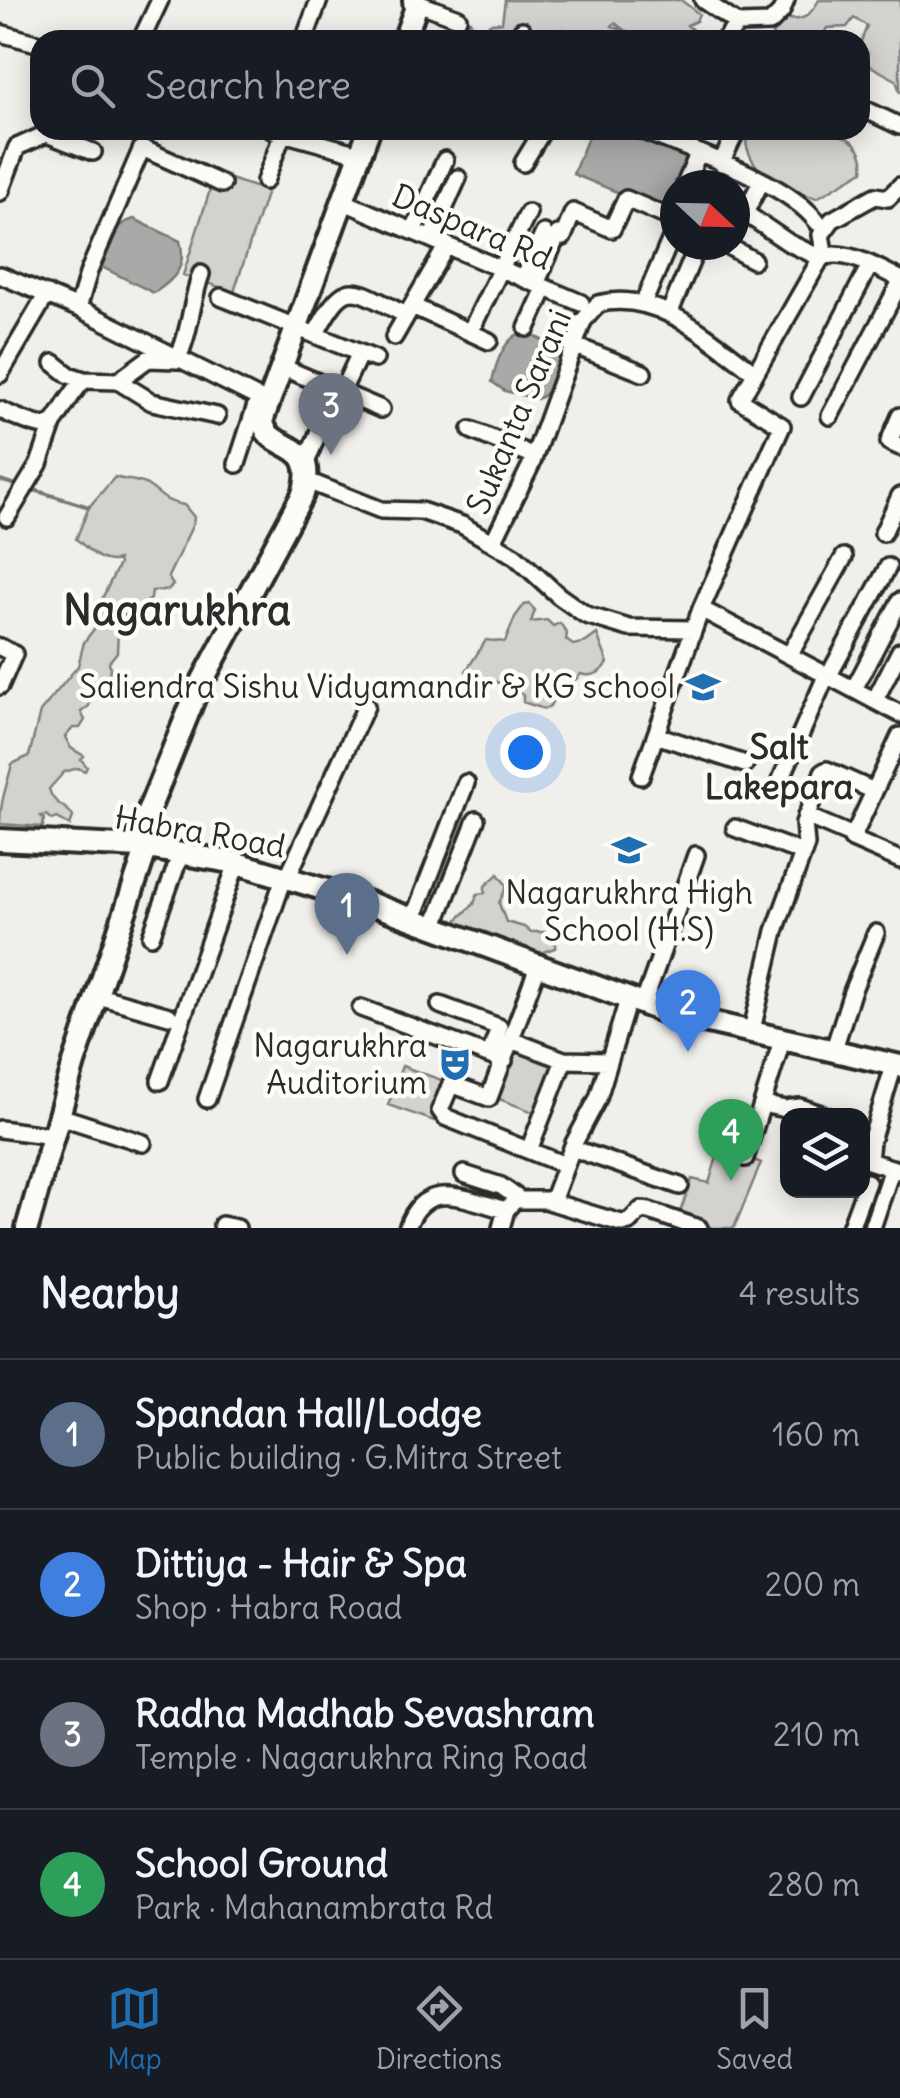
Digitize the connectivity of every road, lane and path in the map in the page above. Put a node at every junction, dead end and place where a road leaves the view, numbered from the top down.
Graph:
1 (160, 0) edge
2 (320, 0) edge
3 (704, 0) edge
4 (786, 0) edge
5 (415, 1) edge
6 (458, 18) dead end
7 (738, 24) junction
8 (145, 30) edge
9 (308, 30) edge
10 (407, 30) edge
11 (733, 30) edge
12 (0, 33) edge
13 (30, 41) edge
14 (870, 112) edge
15 (900, 126) edge
16 (33, 140) edge
17 (68, 140) edge
18 (146, 140) edge
19 (276, 140) edge
20 (307, 140) edge
21 (364, 140) edge
22 (537, 140) edge
23 (666, 140) edge
24 (693, 140) edge
25 (732, 140) edge
26 (0, 141) edge
27 (17, 147) junction
28 (142, 148) junction
29 (693, 151) junction
30 (93, 152) dead end
31 (359, 154) junction
32 (445, 160) dead end
33 (721, 162) junction
34 (523, 163) dead end
35 (689, 170) edge
36 (458, 178) dead end
37 (265, 180) dead end
38 (762, 182) junction
39 (222, 184) dead end
40 (900, 186) edge
41 (0, 192) edge
42 (750, 198) edge
43 (342, 201) junction
44 (528, 214) dead end
45 (660, 214) edge
46 (750, 218) edge
47 (413, 230) junction
48 (544, 233) dead end
49 (823, 240) junction
50 (439, 242) junction
51 (660, 258) edge
52 (750, 258) edge
53 (692, 260) edge
54 (754, 260) dead end
55 (870, 265) junction
56 (501, 268) junction
57 (202, 274) dead end
58 (0, 275) edge
59 (900, 281) edge
60 (535, 283) junction
61 (47, 294) junction
62 (221, 297) dead end
63 (589, 304) junction
64 (643, 304) junction
65 (78, 308) junction
66 (409, 310) junction
67 (669, 314) junction
68 (527, 328) dead end
69 (470, 330) junction
70 (306, 332) junction
71 (394, 337) dead end
72 (489, 341) dead end
73 (573, 346) junction
74 (177, 360) junction
75 (54, 363) dead end
76 (282, 367) junction
77 (643, 373) dead end
78 (0, 374) edge
79 (755, 374) junction
80 (84, 380) junction
81 (118, 381) junction
82 (338, 392) junction
83 (801, 397) dead end
84 (263, 401) junction
85 (382, 409) dead end
86 (0, 410) edge
87 (217, 416) dead end
88 (830, 416) dead end
89 (900, 416) edge
90 (53, 424) junction
91 (471, 430) dead end
92 (900, 447) edge
93 (534, 456) junction
94 (237, 464) dead end
95 (308, 478) junction
96 (899, 502) edge
97 (7, 516) dead end
98 (883, 533) dead end
99 (493, 542) junction
100 (844, 558) dead end
101 (888, 567) dead end
102 (900, 601) edge
103 (701, 609) junction
104 (694, 628) junction
105 (0, 647) edge
106 (900, 651) edge
107 (790, 654) junction
108 (828, 675) junction
109 (0, 686) edge
110 (854, 689) junction
111 (874, 700) junction
112 (366, 706) dead end
113 (900, 714) edge
114 (656, 735) junction
115 (900, 736) edge
116 (745, 764) dead end
117 (641, 776) dead end
118 (466, 783) dead end
119 (874, 791) junction
120 (775, 793) dead end
121 (806, 816) junction
122 (476, 820) dead end
123 (734, 828) dead end
124 (853, 836) junction
125 (0, 840) edge
126 (141, 847) junction
127 (181, 853) junction
128 (803, 853) junction
129 (696, 855) dead end
130 (900, 860) edge
131 (237, 862) junction
132 (287, 876) junction
133 (413, 919) junction
134 (434, 927) junction
135 (876, 933) dead end
136 (151, 936) dead end
137 (538, 966) junction
138 (95, 994) junction
139 (636, 1003) junction
140 (440, 1005) dead end
141 (361, 1008) dead end
142 (168, 1016) dead end
143 (751, 1034) junction
144 (511, 1040) junction
145 (782, 1041) junction
146 (833, 1052) junction
147 (497, 1058) junction
148 (564, 1060) junction
149 (608, 1061) junction
150 (897, 1065) edge
151 (160, 1081) dead end
152 (207, 1099) dead end
153 (762, 1104) junction
154 (780, 1108) edge
155 (870, 1124) edge
156 (56, 1126) junction
157 (0, 1129) edge
158 (143, 1143) dead end
159 (572, 1148) junction
160 (530, 1150) junction
161 (744, 1158) dead end
162 (870, 1161) edge
163 (565, 1165) junction
164 (896, 1170) edge
165 (464, 1174) dead end
166 (680, 1186) dead end
167 (861, 1198) edge
168 (545, 1200) junction
169 (513, 1205) junction
170 (624, 1226) edge
171 (27, 1228) edge
172 (408, 1228) edge
173 (501, 1228) edge
174 (699, 1228) edge
175 (850, 1228) edge
176 (872, 1228) edge

1 - 8 street
2 - 9 street
3 - 7 street
4 - 7 street
5 - 6 street
5 - 10 main road
7 - 11 street
12 - 13 street
14 - 15 street
16 - 27 street
17 - 30 street
18 - 28 street
19 - 37 street
20 - 31 street
21 - 31 main road
22 - 34 street
23 - 29 street
24 - 29 street
25 - 33 street
26 - 27 street
27 - 41 street
28 - 39 street
28 - 65 street
29 - 33 street
29 - 35 street
31 - 43 main road
32 - 47 street
33 - 38 street
36 - 50 street
38 - 42 street
38 - 49 street
40 - 49 street
43 - 47 street, Daspara Rd
43 - 70 main road
44 - 56 street
45 - 60 street
46 - 49 street
47 - 50 street, Daspara Rd
48 - 60 street
49 - 55 street
49 - 79 street
50 - 56 street, Daspara Rd
50 - 66 street
51 - 64 street
52 - 54 street
53 - 67 street
55 - 59 street
55 - 83 street
56 - 60 street, Daspara Rd
56 - 69 street
57 - 74 street
58 - 61 street
59 - 88 street
60 - 63 street, Daspara Rd
60 - 68 street
61 - 65 street
61 - 78 street
62 - 70 street
63 - 64 street, Sukanta Sarani
63 - 73 street, Sukanta Sarani
64 - 67 street, Sukanta Sarani
65 - 74 street
66 - 69 street
66 - 70 street
66 - 71 street
67 - 79 street, Sukanta Sarani
69 - 72 street
70 - 76 main road
70 - 82 street
73 - 77 street
73 - 93 street, Sukanta Sarani
74 - 81 street
74 - 84 street
75 - 80 street
76 - 82 street
76 - 84 main road
79 - 103 street
80 - 81 street
80 - 90 street
81 - 87 street
82 - 85 street
82 - 95 street
84 - 94 street
84 - 95 main road
86 - 90 street
89 - 92 street
90 - 97 street
91 - 93 street
93 - 99 street, Sukanta Sarani
95 - 99 street
95 - 126 main road
96 - 98 street
99 - 104 street
100 - 107 street
101 - 108 street
102 - 110 street
103 - 104 street
103 - 107 street
104 - 114 street
105 - 109 street
106 - 111 street
107 - 108 street
108 - 110 street
108 - 120 street
110 - 111 street
111 - 113 street
112 - 132 street
114 - 116 street
114 - 117 street
115 - 119 street
118 - 133 street
119 - 121 street
119 - 124 street
121 - 124 street
121 - 128 street
122 - 134 street
123 - 128 street
124 - 130 street
125 - 126 main road, Habra Road
126 - 127 main road, Habra Road
126 - 138 main road
127 - 131 main road, Habra Road
127 - 136 street
128 - 143 street
129 - 139 street
131 - 132 main road, Habra Road
131 - 151 street
132 - 133 main road, Habra Road
132 - 152 street
133 - 134 main road, Habra Road
134 - 137 main road, Habra Road
135 - 146 street
137 - 139 main road, Habra Road
137 - 144 street
138 - 142 street
138 - 156 main road
139 - 143 main road, Habra Road
139 - 149 street
140 - 147 street
141 - 147 street
143 - 145 main road, Habra Road
144 - 147 street
144 - 148 street
145 - 146 main road, Habra Road
145 - 153 street
146 - 150 main road, Habra Road
147 - 160 street
148 - 149 street
148 - 160 street
149 - 159 street
150 - 155 street
153 - 154 street
153 - 161 street
156 - 157 street
156 - 158 street
156 - 171 main road
159 - 163 street
159 - 166 street
160 - 163 street
162 - 164 street
163 - 168 street
164 - 176 street
165 - 169 street
167 - 175 street
168 - 169 street
168 - 170 street
169 - 172 street
169 - 173 street
170 - 174 street

